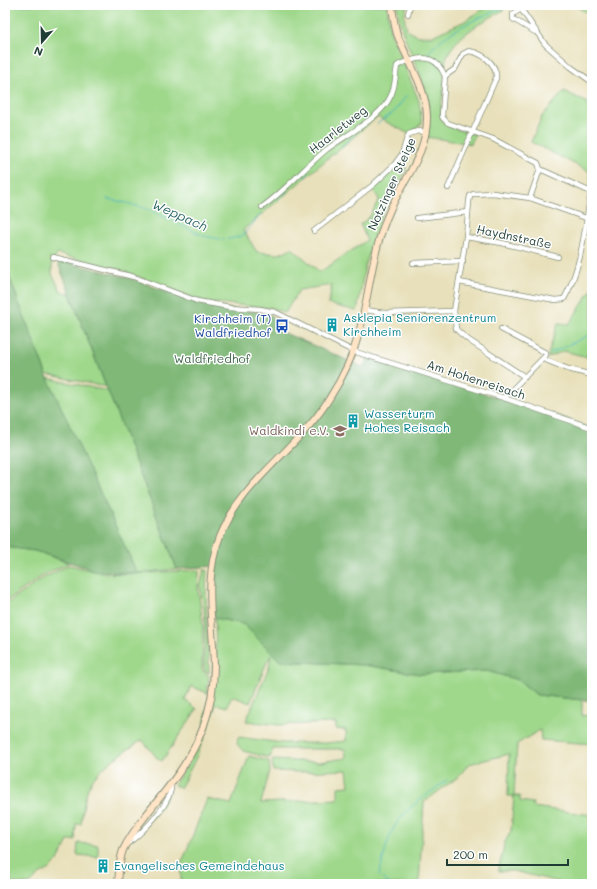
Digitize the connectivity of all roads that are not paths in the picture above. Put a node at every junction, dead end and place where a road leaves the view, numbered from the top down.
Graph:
1 (392, 5) edge
2 (410, 5) edge
3 (408, 14) dead end
4 (535, 32) junction
5 (409, 61) junction
6 (445, 76) junction
7 (592, 82) edge
8 (426, 132) junction
9 (474, 132) junction
10 (540, 169) junction
11 (448, 188) dead end
12 (591, 192) edge
13 (530, 198) junction
14 (262, 207) dead end
15 (468, 212) junction
16 (417, 218) dead end
17 (586, 218) junction
18 (314, 231) dead end
19 (466, 237) junction
20 (53, 257) dead end
21 (558, 257) dead end
22 (463, 260) junction
23 (413, 262) dead end
24 (459, 282) junction
25 (365, 310) junction
26 (454, 311) junction
27 (502, 329) dead end
28 (353, 351) junction
29 (543, 359) junction
30 (592, 375) edge
31 (526, 377) junction
32 (504, 398) junction
33 (592, 428) edge
34 (118, 884) edge

1 - 5 main road, Notzinger Steige
2 - 3 street
4 - 4 street
4 - 7 street
5 - 6 street
5 - 8 main road, Notzinger Steige
5 - 14 street, Haarletweg
6 - 9 street
6 - 9 street
8 - 18 street
8 - 25 main road, Notzinger Steige
9 - 10 street
9 - 11 street
10 - 12 street
10 - 13 street
12 - 17 street
13 - 15 street
13 - 17 street
15 - 16 street
15 - 19 street
17 - 24 street
19 - 21 street, Haydnstraße
19 - 22 street
20 - 28 street
22 - 23 street
22 - 24 street
24 - 26 street
25 - 26 street
25 - 28 main road, Notzinger Steige
26 - 31 street
27 - 29 street
28 - 32 street, Am Hohenreisach
28 - 34 main road, Notzinger Steige
29 - 30 street
29 - 31 street
31 - 32 street
32 - 33 street, Am Hohenreisach

